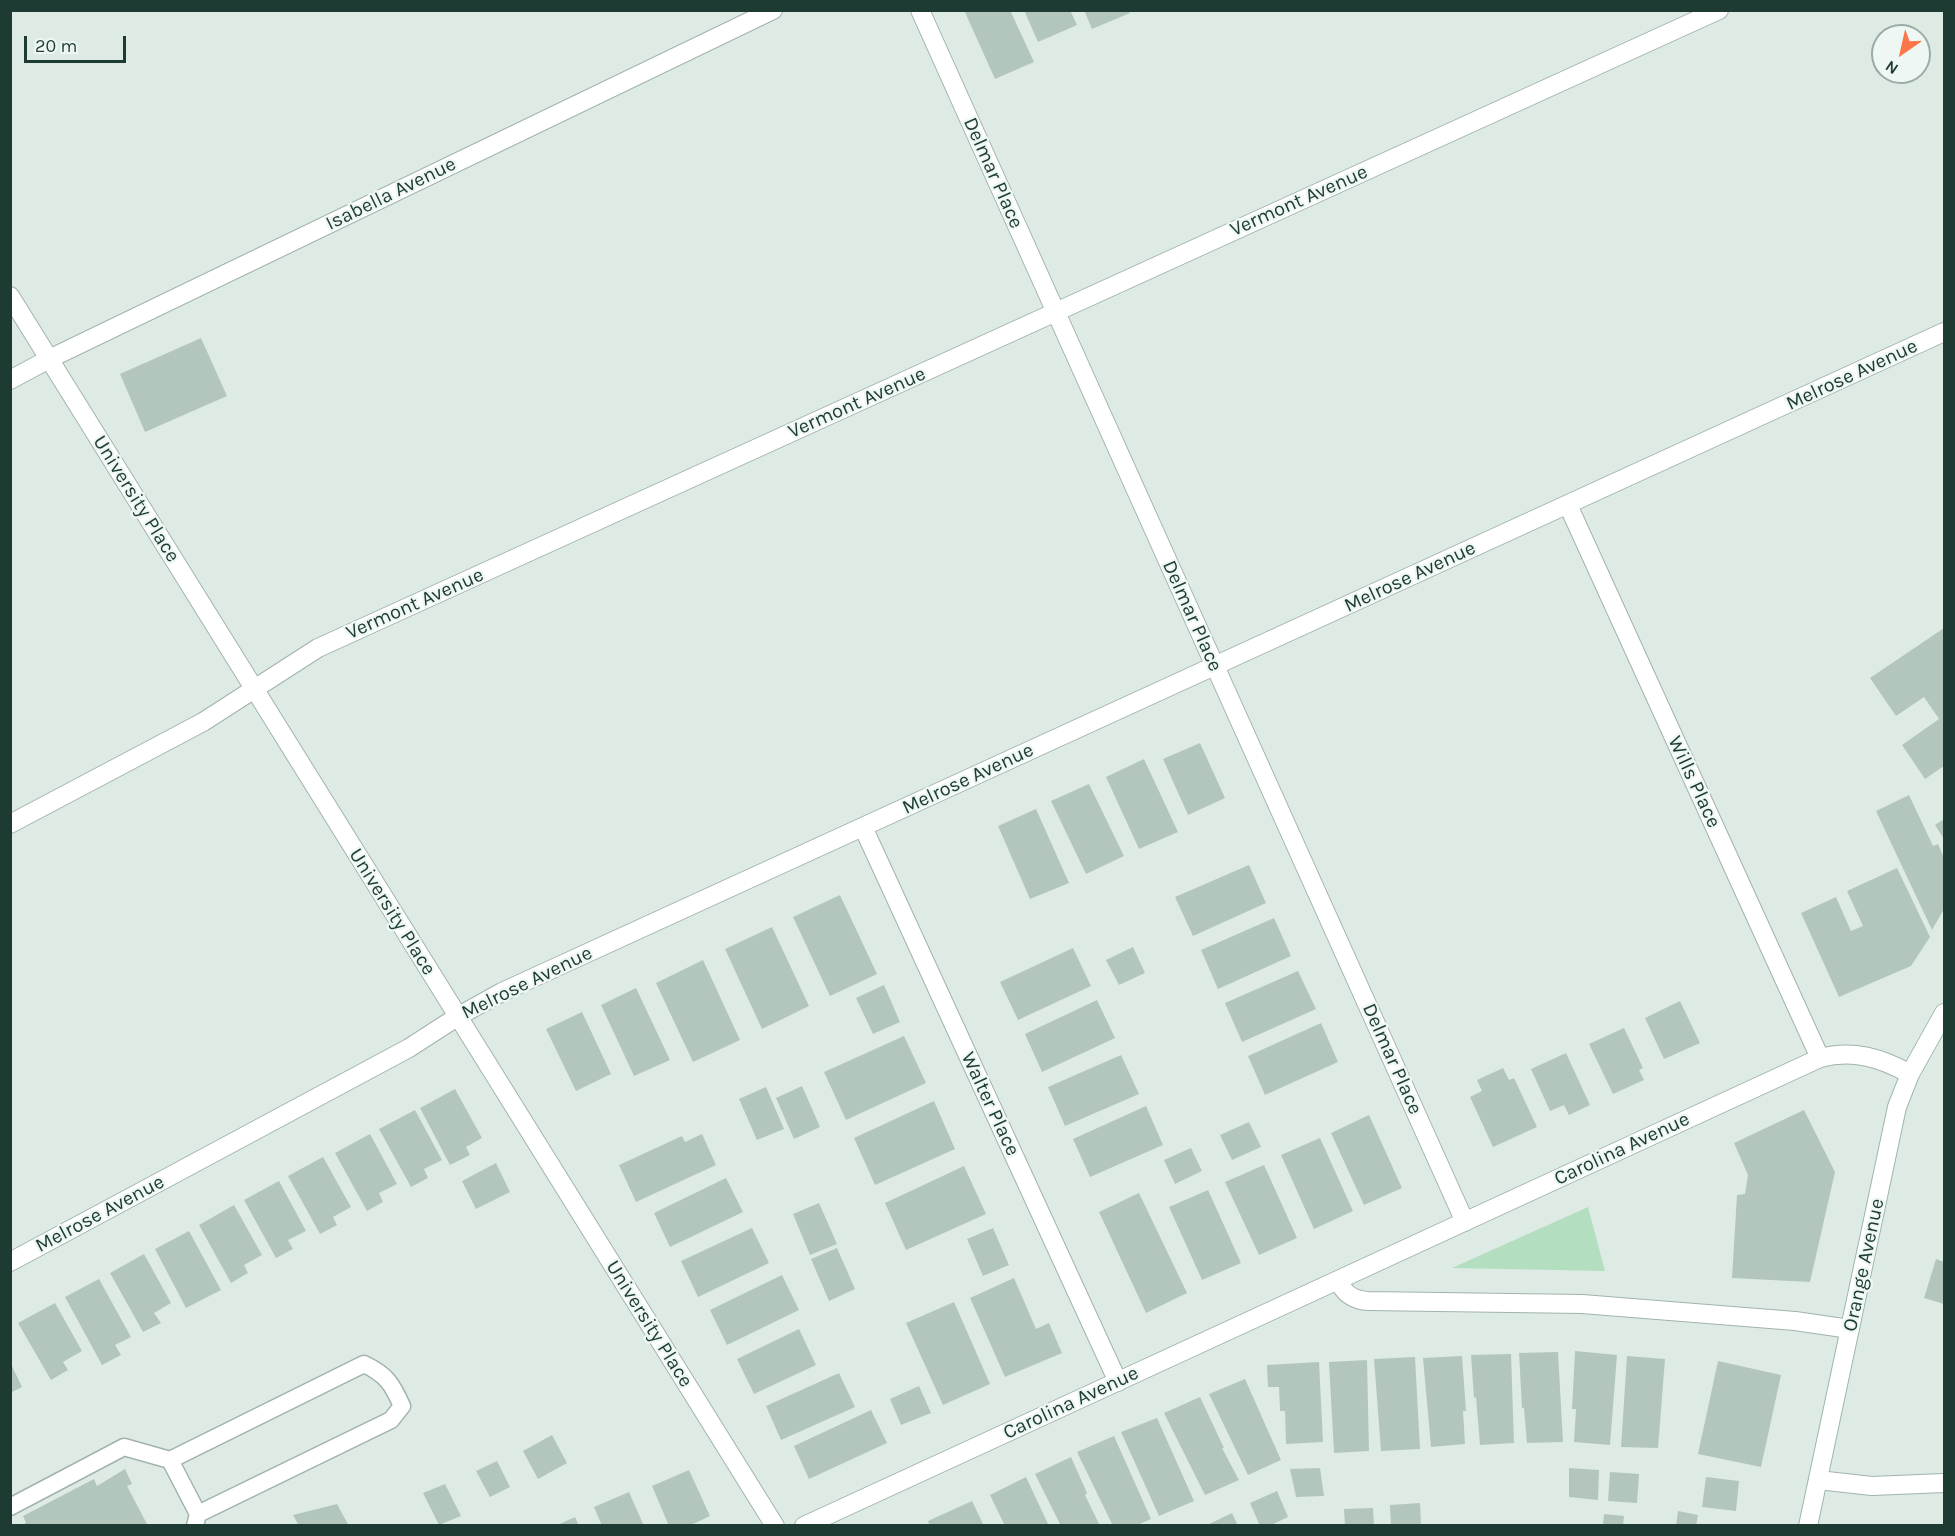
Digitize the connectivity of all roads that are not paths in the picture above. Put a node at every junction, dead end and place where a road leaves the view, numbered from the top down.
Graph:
1 (773, 10) edge
2 (920, 10) edge
3 (1719, 10) edge
4 (10, 296) edge
5 (1056, 312) junction
6 (1944, 332) edge
7 (49, 359) junction
8 (10, 380) edge
9 (1568, 505) junction
10 (1214, 666) junction
11 (253, 688) junction
12 (10, 824) edge
13 (863, 827) junction
14 (1944, 1013) edge
15 (458, 1017) junction
16 (1820, 1058) junction
17 (1910, 1074) junction
18 (1465, 1222) junction
19 (10, 1262) edge
20 (1338, 1280) junction
21 (1850, 1329) junction
22 (1118, 1382) junction
23 (170, 1460) junction
24 (1818, 1480) junction
25 (1944, 1483) edge
26 (10, 1507) edge
27 (196, 1520) edge
28 (775, 1526) edge
29 (804, 1526) edge
30 (1808, 1526) edge

1 - 7 street, Isabella Avenue
2 - 5 street, Delmar Place
3 - 5 street, Vermont Avenue
4 - 7 street, University Place
5 - 10 street, Delmar Place
5 - 11 street, Vermont Avenue
6 - 9 street, Melrose Avenue
7 - 8 street, Isabella Avenue
7 - 11 street, University Place
9 - 10 street, Melrose Avenue
9 - 16 street, Wills Place
10 - 13 street, Melrose Avenue
10 - 18 street, Delmar Place
11 - 12 street, Vermont Avenue
11 - 15 street, University Place
13 - 15 street, Melrose Avenue
13 - 22 street, Walter Place
14 - 17 street, Orange Avenue
15 - 19 street, Melrose Avenue
15 - 28 street, University Place
16 - 17 street, Carolina Avenue
16 - 18 street, Carolina Avenue
17 - 21 street, Orange Avenue
18 - 20 street, Carolina Avenue
20 - 21 street
20 - 22 street, Carolina Avenue
21 - 24 street, Orange Avenue
22 - 29 street, Carolina Avenue
23 - 26 lane
23 - 27 lane
23 - 27 lane
24 - 25 street
24 - 30 street, Orange Avenue

